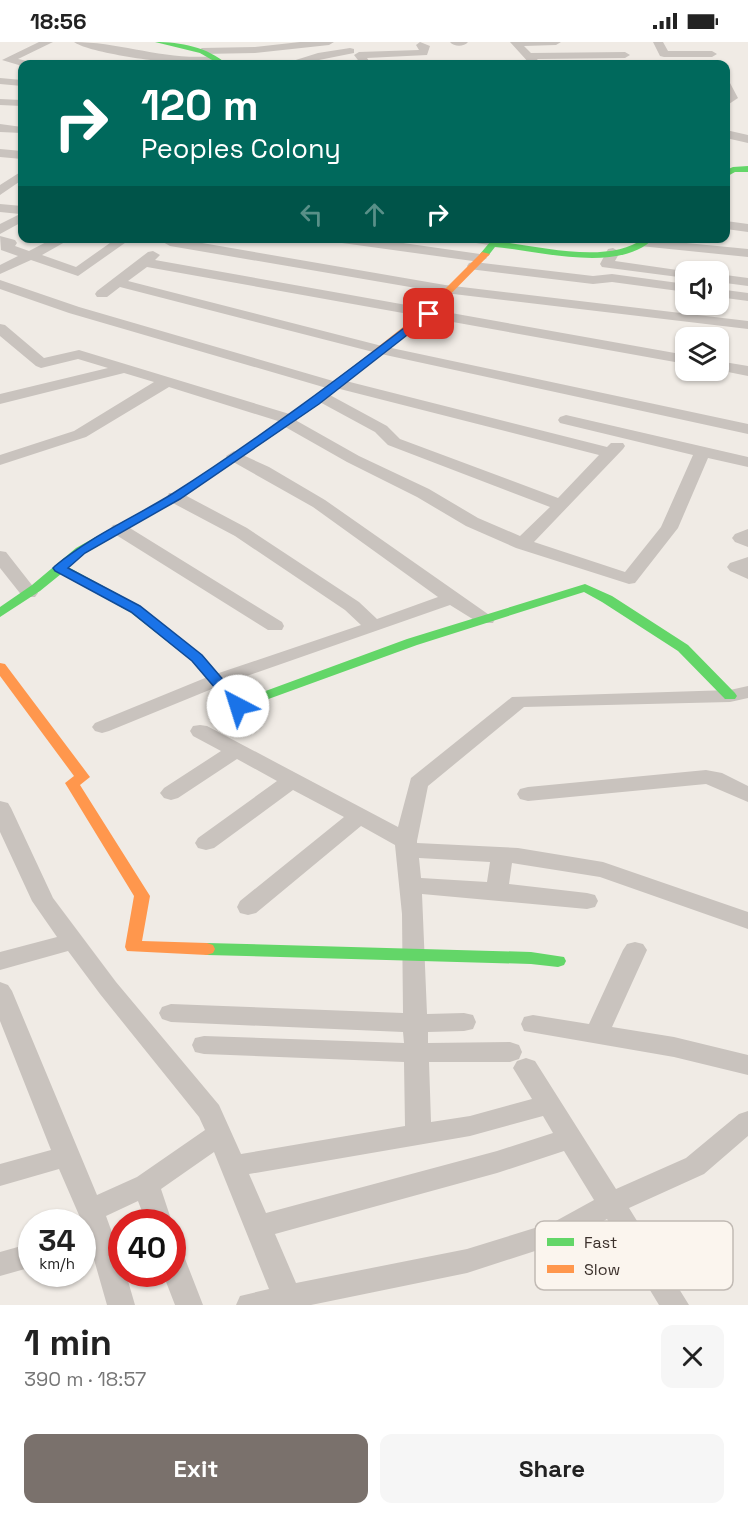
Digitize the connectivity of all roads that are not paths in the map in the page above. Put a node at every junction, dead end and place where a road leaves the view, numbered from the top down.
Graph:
1 (48, 42) edge
2 (79, 42) edge
3 (159, 42) edge
4 (242, 42) edge
5 (329, 42) edge
6 (455, 42) edge
7 (463, 42) edge
8 (556, 42) edge
9 (618, 42) edge
10 (658, 42) edge
11 (703, 42) edge
12 (518, 43) edge
13 (183, 44) edge
14 (421, 45) dead end
15 (230, 51) junction
16 (213, 58) edge
17 (358, 58) edge
18 (714, 59) edge
19 (193, 60) edge
20 (303, 60) edge
21 (530, 60) edge
22 (626, 60) edge
23 (5, 62) edge
24 (0, 81) edge
25 (18, 83) edge
26 (730, 94) edge
27 (748, 98) edge
28 (0, 102) edge
29 (18, 103) edge
30 (0, 128) edge
31 (18, 130) edge
32 (730, 135) edge
33 (748, 140) edge
34 (0, 153) edge
35 (18, 155) edge
36 (748, 168) edge
37 (730, 172) edge
38 (0, 178) edge
39 (18, 178) edge
40 (18, 179) edge
41 (0, 191) edge
42 (0, 208) edge
43 (18, 210) edge
44 (18, 219) edge
45 (730, 226) edge
46 (748, 228) edge
47 (0, 230) edge
48 (0, 240) edge
49 (56, 243) edge
50 (119, 243) edge
51 (168, 243) edge
52 (189, 243) edge
53 (365, 243) edge
54 (495, 243) edge
55 (508, 243) edge
56 (643, 243) edge
57 (664, 243) edge
58 (612, 252) junction
59 (748, 253) edge
60 (31, 256) junction
61 (144, 262) junction
62 (477, 262) junction
63 (0, 270) edge
64 (675, 273) edge
65 (729, 279) edge
66 (117, 282) junction
67 (748, 282) edge
68 (0, 284) edge
69 (675, 287) edge
70 (454, 289) junction
71 (102, 294) dead end
72 (729, 294) edge
73 (748, 297) edge
74 (429, 314) junction
75 (748, 325) edge
76 (0, 328) edge
77 (381, 350) junction
78 (675, 358) edge
79 (125, 368) junction
80 (729, 368) edge
81 (748, 371) edge
82 (167, 381) junction
83 (332, 389) junction
84 (0, 399) edge
85 (288, 420) junction
86 (566, 420) dead end
87 (748, 429) edge
88 (628, 435) junction
89 (610, 453) junction
90 (702, 453) junction
91 (234, 456) junction
92 (0, 460) edge
93 (748, 462) edge
94 (175, 497) junction
95 (561, 505) junction
96 (120, 528) junction
97 (748, 534) edge
98 (748, 542) edge
99 (522, 544) junction
100 (0, 556) edge
101 (748, 562) edge
102 (60, 568) junction
103 (748, 574) edge
104 (29, 593) junction
105 (452, 598) junction
106 (0, 613) edge
107 (486, 619) junction
108 (274, 626) dead end
109 (374, 627) junction
110 (0, 667) edge
111 (216, 680) junction
112 (739, 694) edge
113 (102, 727) dead end
114 (200, 731) dead end
115 (237, 750) junction
116 (292, 780) junction
117 (171, 793) dead end
118 (528, 794) dead end
119 (748, 795) edge
120 (0, 808) edge
121 (359, 816) junction
122 (206, 843) dead end
123 (406, 845) junction
124 (502, 855) junction
125 (410, 885) junction
126 (496, 891) junction
127 (587, 901) dead end
128 (248, 907) dead end
129 (748, 921) edge
130 (73, 940) junction
131 (635, 950) dead end
132 (414, 955) junction
133 (0, 961) edge
134 (558, 961) dead end
135 (0, 991) edge
136 (171, 1012) dead end
137 (464, 1022) dead end
138 (416, 1023) junction
139 (533, 1024) dead end
140 (596, 1035) junction
141 (204, 1045) dead end
142 (416, 1053) junction
143 (748, 1065) edge
144 (549, 1104) junction
145 (748, 1121) edge
146 (219, 1134) junction
147 (418, 1135) junction
148 (570, 1138) junction
149 (67, 1156) junction
150 (233, 1166) junction
151 (0, 1175) edge
152 (146, 1185) junction
153 (612, 1203) junction
154 (85, 1209) edge
155 (154, 1209) edge
156 (580, 1221) edge
157 (623, 1221) edge
158 (96, 1224) edge
159 (258, 1227) junction
160 (535, 1240) edge
161 (96, 1241) edge
162 (18, 1259) edge
163 (0, 1264) edge
164 (182, 1287) edge
165 (666, 1290) edge
166 (285, 1301) edge
167 (121, 1305) edge
168 (189, 1305) edge
169 (250, 1305) edge
170 (675, 1305) edge

1 - 23 street
2 - 19 street
3 - 13 street
4 - 15 street
5 - 15 street
5 - 17 street
6 - 7 street
8 - 12 street
9 - 22 street
10 - 18 street
11 - 18 street
12 - 21 street
13 - 16 street
14 - 17 street
15 - 16 street
17 - 20 street
24 - 25 street
26 - 27 street
28 - 29 street
30 - 31 street
32 - 33 street
34 - 35 street
36 - 37 street
38 - 39 street
40 - 41 street
42 - 43 street
44 - 47 street
45 - 46 street
48 - 60 street
49 - 60 street
50 - 60 street
51 - 61 street
52 - 70 street
53 - 62 street
54 - 62 street
55 - 58 street
56 - 58 street
57 - 59 street
58 - 64 street
60 - 63 street
61 - 66 street
61 - 74 street
62 - 69 street
62 - 70 street
65 - 67 street
66 - 71 street
66 - 77 street
68 - 83 street
70 - 74 street
70 - 75 street
72 - 73 street
74 - 77 street
74 - 78 street
76 - 79 street
77 - 83 street
77 - 87 street
79 - 82 street
79 - 84 street
80 - 81 street
82 - 85 street
82 - 92 street
83 - 85 street
83 - 89 street
83 - 95 street
85 - 91 street
85 - 99 street
86 - 88 street
88 - 89 street
88 - 90 street
89 - 95 street
90 - 93 street
90 - 99 street
91 - 94 street
91 - 105 street
94 - 96 street
94 - 109 street
95 - 99 street
96 - 102 street
96 - 108 street
97 - 98 street
100 - 104 street
101 - 103 street
102 - 104 street
102 - 111 street
104 - 106 street
105 - 107 street
105 - 109 street
107 - 111 street
107 - 112 street
109 - 111 street
110 - 132 street
111 - 113 street
112 - 123 street
114 - 115 street
115 - 116 street
115 - 117 street
116 - 121 street
116 - 122 street
118 - 119 street
120 - 130 street
121 - 123 street
121 - 128 street
123 - 124 street
123 - 125 street
124 - 126 street
124 - 129 street
125 - 126 street
125 - 132 street
126 - 127 street
130 - 133 street
130 - 146 street
131 - 140 street
132 - 134 street
132 - 138 street
135 - 149 street
136 - 138 street
137 - 138 street
138 - 142 street
139 - 140 street
140 - 143 street
141 - 142 street
142 - 144 street
142 - 147 street
144 - 147 street
144 - 148 street
145 - 153 street
146 - 150 street
146 - 152 street
147 - 150 street
148 - 153 street
148 - 159 street
149 - 151 street
149 - 154 street
150 - 159 street
152 - 155 street
152 - 158 street
153 - 156 street
153 - 157 street
159 - 166 street
160 - 166 street
161 - 167 street
162 - 163 street
164 - 168 street
165 - 170 street
166 - 169 street

